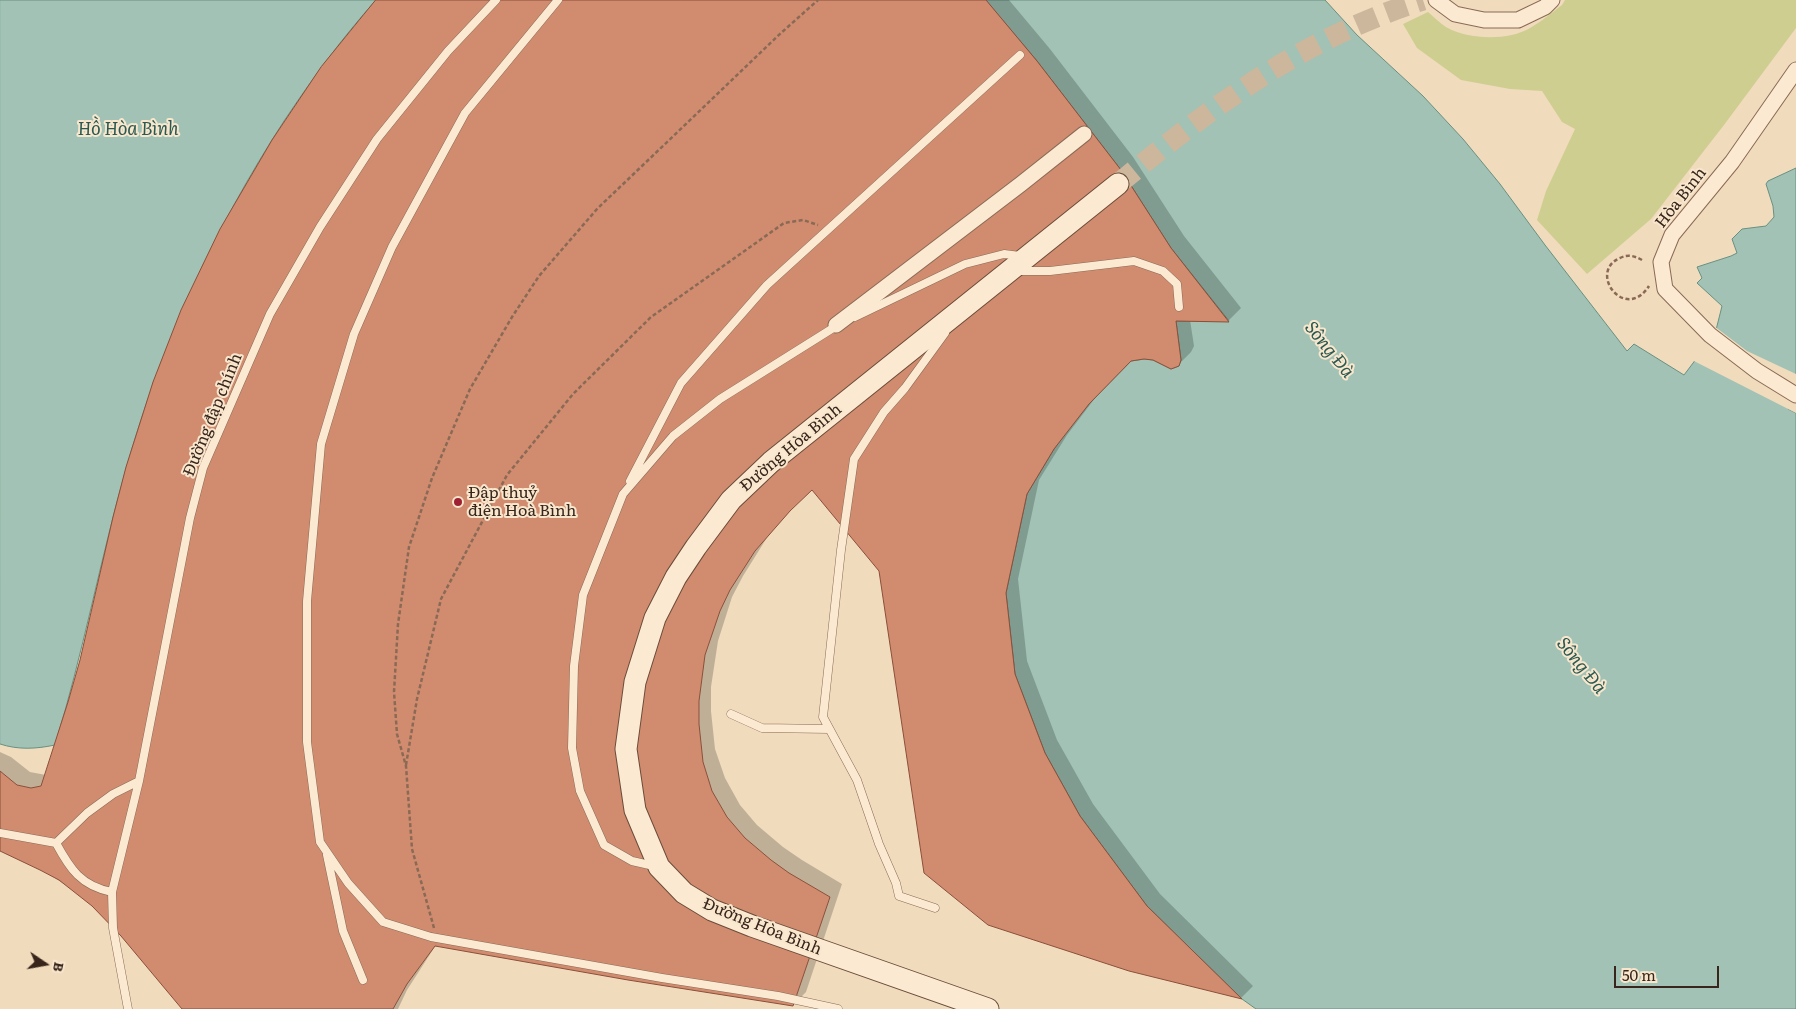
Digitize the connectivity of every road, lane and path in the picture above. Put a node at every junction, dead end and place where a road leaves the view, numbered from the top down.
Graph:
1 (496, 0) edge
2 (558, 0) edge
3 (818, 0) edge
4 (1436, 0) edge
5 (1552, 0) edge
6 (1020, 55) dead end
7 (1796, 70) edge
8 (1084, 134) dead end
9 (1118, 184) tunnel mouth
10 (829, 228) junction
11 (1027, 257) junction
12 (1642, 260) dead end
13 (1009, 271) junction
14 (1649, 286) dead end
15 (1179, 306) dead end
16 (962, 309) junction
17 (836, 325) junction
18 (1796, 395) edge
19 (624, 494) junction
20 (731, 714) dead end
21 (828, 729) junction
22 (406, 766) junction
23 (139, 781) junction
24 (1, 835) edge
25 (56, 843) junction
26 (326, 851) junction
27 (659, 867) junction
28 (112, 892) junction
29 (935, 908) dead end
30 (437, 938) junction
31 (363, 980) dead end
32 (128, 1009) edge
33 (838, 1009) edge
34 (988, 1009) edge

1 - 23 lane, Đường đập chính
2 - 26 lane
3 - 22 path
4 - 5 street
6 - 10 lane
7 - 18 street, Hòa Bình
8 - 17 street
9 - 11 main road, Đường Hòa Bình
10 - 19 lane
10 - 22 path
11 - 13 main road, Đường Hòa Bình
11 - 17 lane
12 - 14 path
13 - 15 lane
13 - 16 main road, Đường Hòa Bình
16 - 21 lane
16 - 27 main road, Đường Hòa Bình
17 - 19 lane
19 - 27 lane
20 - 21 lane
21 - 29 lane
22 - 30 path
23 - 25 lane
23 - 28 lane, Đường đập chính
24 - 25 lane
25 - 28 lane
26 - 30 lane
26 - 31 lane
27 - 34 main road, Đường Hòa Bình
28 - 32 lane, Đường đập chính
30 - 33 lane

